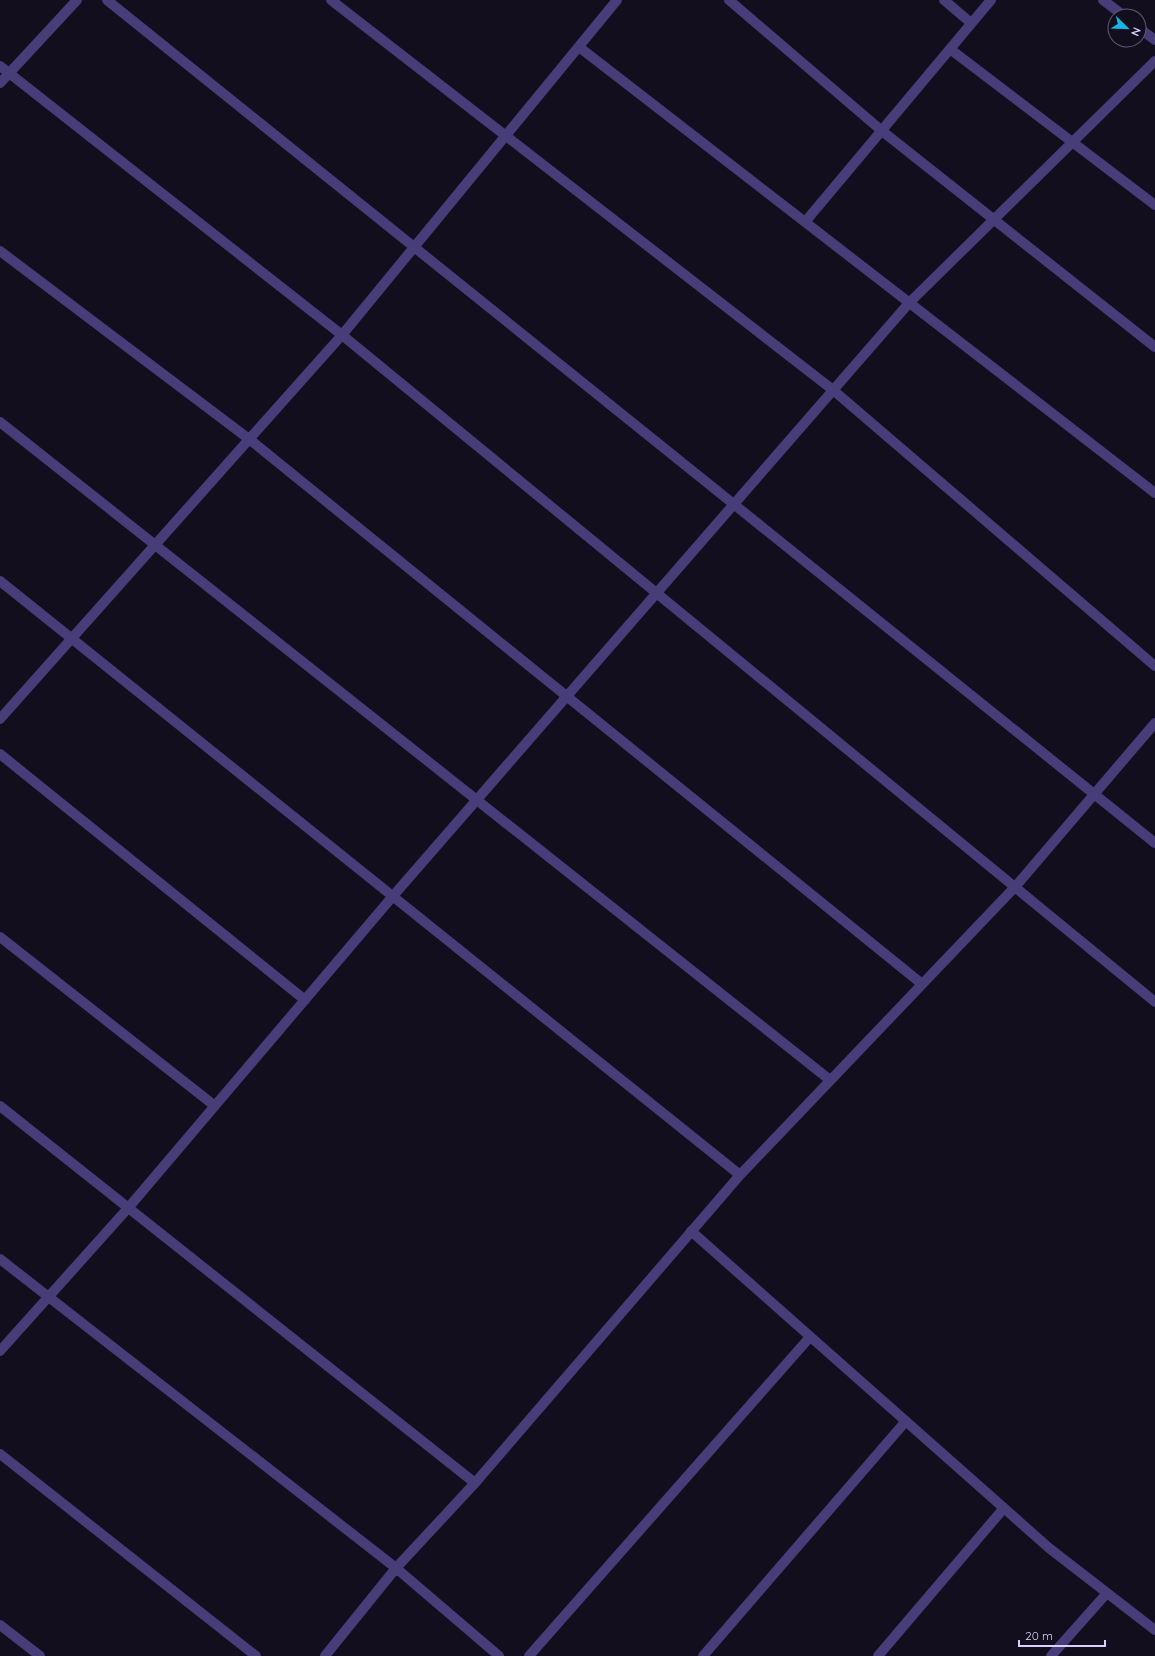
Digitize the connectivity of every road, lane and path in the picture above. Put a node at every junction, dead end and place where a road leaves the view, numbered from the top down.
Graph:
1 (77, 0) edge
2 (107, 0) edge
3 (331, 0) edge
4 (617, 0) edge
5 (729, 0) edge
6 (944, 0) edge
7 (991, 0) edge
8 (1103, 0) edge
9 (1114, 8) edge
10 (971, 24) junction
11 (579, 47) junction
12 (950, 49) junction
13 (1155, 61) edge
14 (0, 66) edge
15 (9, 73) junction
16 (0, 83) edge
17 (882, 131) junction
18 (506, 136) junction
19 (1072, 142) junction
20 (1155, 205) edge
21 (994, 220) junction
22 (805, 222) junction
23 (413, 248) junction
24 (0, 251) edge
25 (909, 303) junction
26 (342, 335) junction
27 (1155, 347) edge
28 (833, 390) junction
29 (0, 422) edge
30 (249, 439) junction
31 (1155, 493) edge
32 (733, 505) junction
33 (155, 545) junction
34 (0, 581) edge
35 (656, 593) junction
36 (72, 638) junction
37 (1155, 666) edge
38 (567, 696) junction
39 (0, 719) edge
40 (1155, 723) edge
41 (0, 754) edge
42 (1093, 795) junction
43 (476, 800) junction
44 (1155, 843) edge
45 (1015, 887) junction
46 (393, 896) junction
47 (0, 937) edge
48 (922, 984) junction
49 (305, 1000) junction
50 (1155, 1002) edge
51 (830, 1080) junction
52 (0, 1106) edge
53 (215, 1106) junction
54 (740, 1175) junction
55 (129, 1207) junction
56 (691, 1231) junction
57 (0, 1259) edge
58 (48, 1296) junction
59 (810, 1337) junction
60 (0, 1351) edge
61 (906, 1421) junction
62 (0, 1454) edge
63 (475, 1483) junction
64 (1004, 1508) junction
65 (396, 1568) junction
66 (1107, 1593) junction
67 (0, 1625) edge
68 (1155, 1630) edge
69 (40, 1656) edge
70 (256, 1656) edge
71 (325, 1656) edge
72 (499, 1656) edge
73 (528, 1656) edge
74 (703, 1656) edge
75 (878, 1656) edge
76 (1051, 1656) edge

1 - 15 street
2 - 23 street
3 - 18 street
4 - 11 street
5 - 17 street
6 - 10 street
7 - 10 street
8 - 9 street
10 - 12 street
11 - 18 street
11 - 22 street
12 - 17 street
12 - 19 street
13 - 19 street
14 - 15 street
15 - 16 street
15 - 26 street
17 - 21 street
17 - 22 street
18 - 23 street
18 - 28 street
19 - 20 street
19 - 21 street
21 - 25 street
21 - 27 street
22 - 25 street
23 - 26 street
23 - 32 street
24 - 30 street
25 - 28 street
25 - 31 street
26 - 30 street
26 - 35 street
28 - 32 street
28 - 37 street
29 - 33 street
30 - 33 street
30 - 38 street
32 - 35 street
32 - 42 street
33 - 36 street
33 - 43 street
34 - 36 street
35 - 38 street
35 - 45 street
36 - 39 street
36 - 46 street
38 - 43 street
38 - 48 street
40 - 42 street
41 - 49 street
42 - 44 street
42 - 45 street
43 - 46 street
43 - 51 street
45 - 48 street
45 - 50 street
46 - 49 street
46 - 54 street
47 - 53 street
48 - 51 street
49 - 53 street
51 - 54 street
52 - 55 street
53 - 55 street
54 - 56 street
55 - 58 street
55 - 63 street
56 - 59 street
56 - 63 street
57 - 58 street
58 - 60 street
58 - 65 street
59 - 61 street
59 - 73 street
61 - 64 street
61 - 74 street
62 - 70 street
63 - 65 street
64 - 66 street
64 - 75 street
65 - 71 street
65 - 72 street
66 - 68 street
66 - 76 street
67 - 69 street

